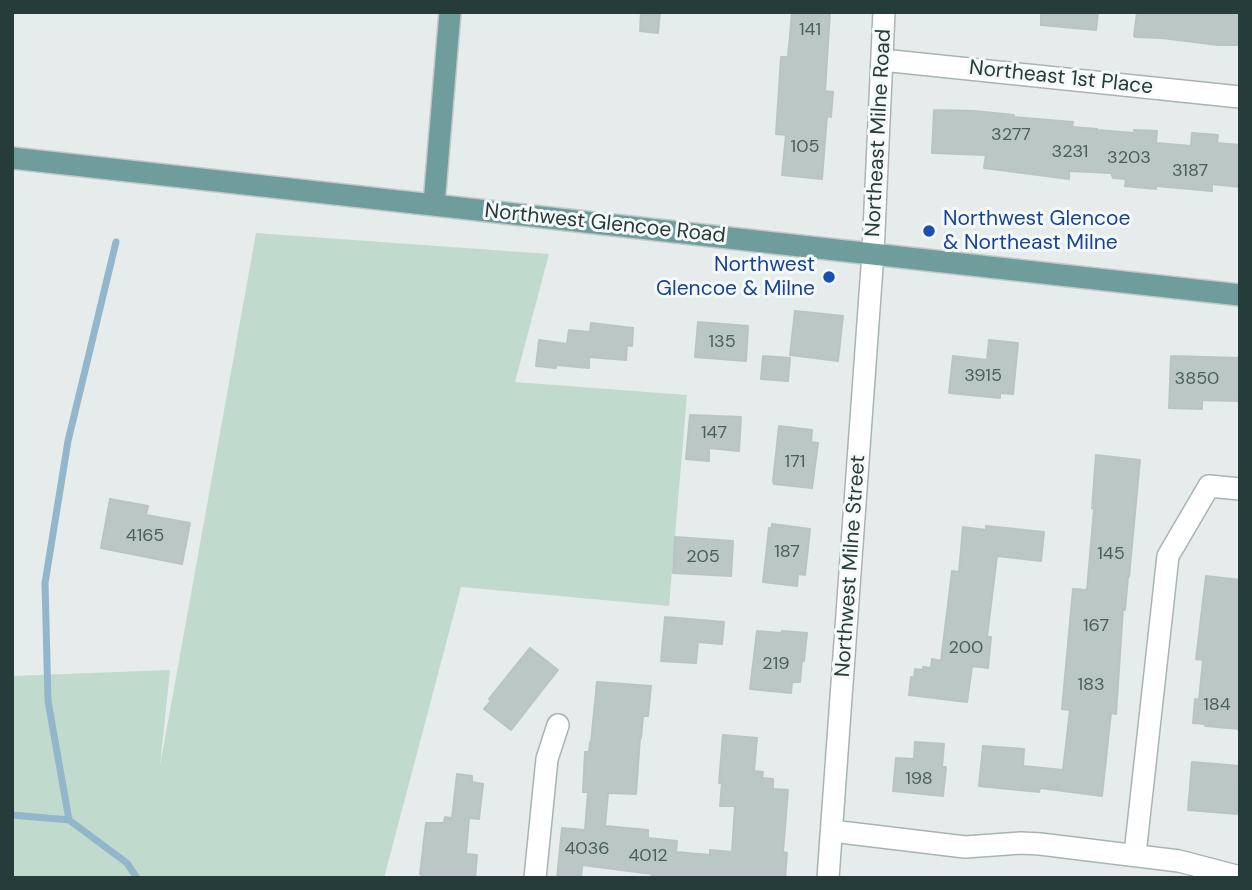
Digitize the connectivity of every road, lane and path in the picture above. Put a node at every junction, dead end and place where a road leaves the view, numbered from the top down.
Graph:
1 (450, 12) edge
2 (884, 12) edge
3 (882, 60) junction
4 (1240, 97) edge
5 (12, 158) edge
6 (434, 204) junction
7 (873, 253) junction
8 (1240, 295) edge
9 (1240, 489) edge
10 (558, 725) dead end
11 (832, 831) junction
12 (1135, 854) junction
13 (1240, 877) edge
14 (535, 878) edge
15 (828, 878) edge

1 - 6 main road
2 - 3 street, Northeast Milne Road
3 - 4 street, Northeast 1st Place
3 - 7 street, Northeast Milne Road
5 - 6 main road, Northwest Glencoe Road
6 - 7 main road, Northwest Glencoe Road
7 - 8 main road, Northwest Glencoe Road
7 - 11 street, Northwest Milne Street
9 - 12 street
10 - 14 street
11 - 12 street
11 - 15 street, Northwest Milne Street
12 - 13 street

